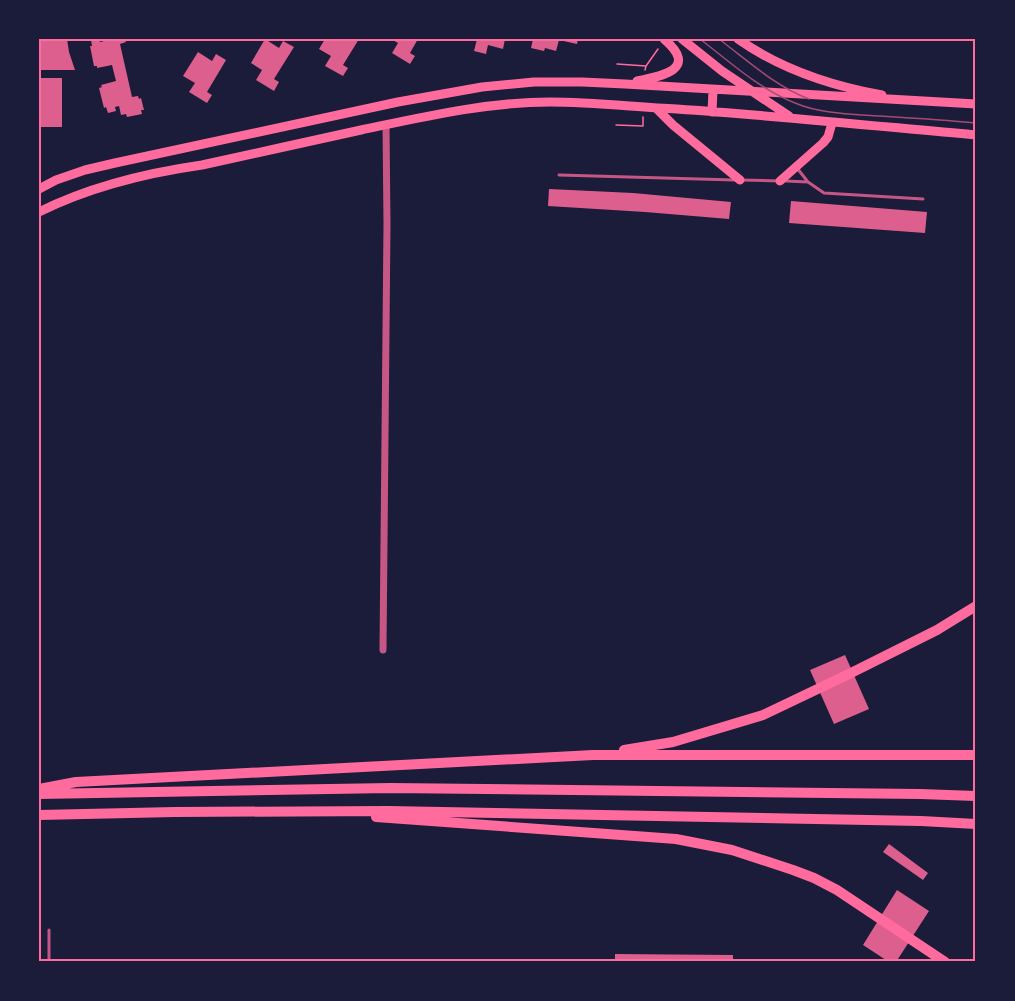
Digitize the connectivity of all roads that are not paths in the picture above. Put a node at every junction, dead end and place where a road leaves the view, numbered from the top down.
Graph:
1 (664, 39) edge
2 (682, 39) edge
3 (738, 39) edge
4 (625, 84) junction
5 (713, 90) junction
6 (751, 92) junction
7 (917, 101) junction
8 (976, 104) edge
9 (656, 108) junction
10 (712, 112) junction
11 (791, 118) junction
12 (832, 123) junction
13 (386, 125) junction
14 (976, 135) edge
15 (796, 167) junction
16 (559, 175) dead end
17 (39, 180) edge
18 (56, 180) junction
19 (740, 180) junction
20 (780, 181) junction
21 (808, 182) junction
22 (39, 189) edge
23 (923, 199) dead end
24 (63, 202) junction
25 (39, 212) edge
26 (39, 221) edge
27 (976, 606) edge
28 (383, 650) dead end
29 (593, 755) junction
30 (976, 755) edge
31 (39, 789) edge
32 (39, 794) edge
33 (976, 796) edge
34 (277, 811) junction
35 (39, 814) edge
36 (976, 824) edge
37 (49, 930) dead end
38 (49, 962) edge
39 (945, 962) edge

1 - 4 main road
2 - 6 main road
3 - 7 main road
4 - 5 main road
4 - 18 main road
5 - 6 main road
5 - 10 main road
6 - 7 main road
6 - 11 main road
7 - 8 main road
9 - 10 main road
9 - 13 main road
9 - 19 main road
10 - 11 main road
11 - 12 main road
12 - 14 main road
12 - 15 main road
13 - 24 main road
13 - 28 street
15 - 20 main road
15 - 21 lane
16 - 19 lane
17 - 18 main road
18 - 22 main road
19 - 20 lane
20 - 21 lane
21 - 23 lane
24 - 25 main road
24 - 26 main road
27 - 29 highway
29 - 30 highway
29 - 31 highway
32 - 33 highway
34 - 35 highway
34 - 36 highway
34 - 39 highway
37 - 38 lane

